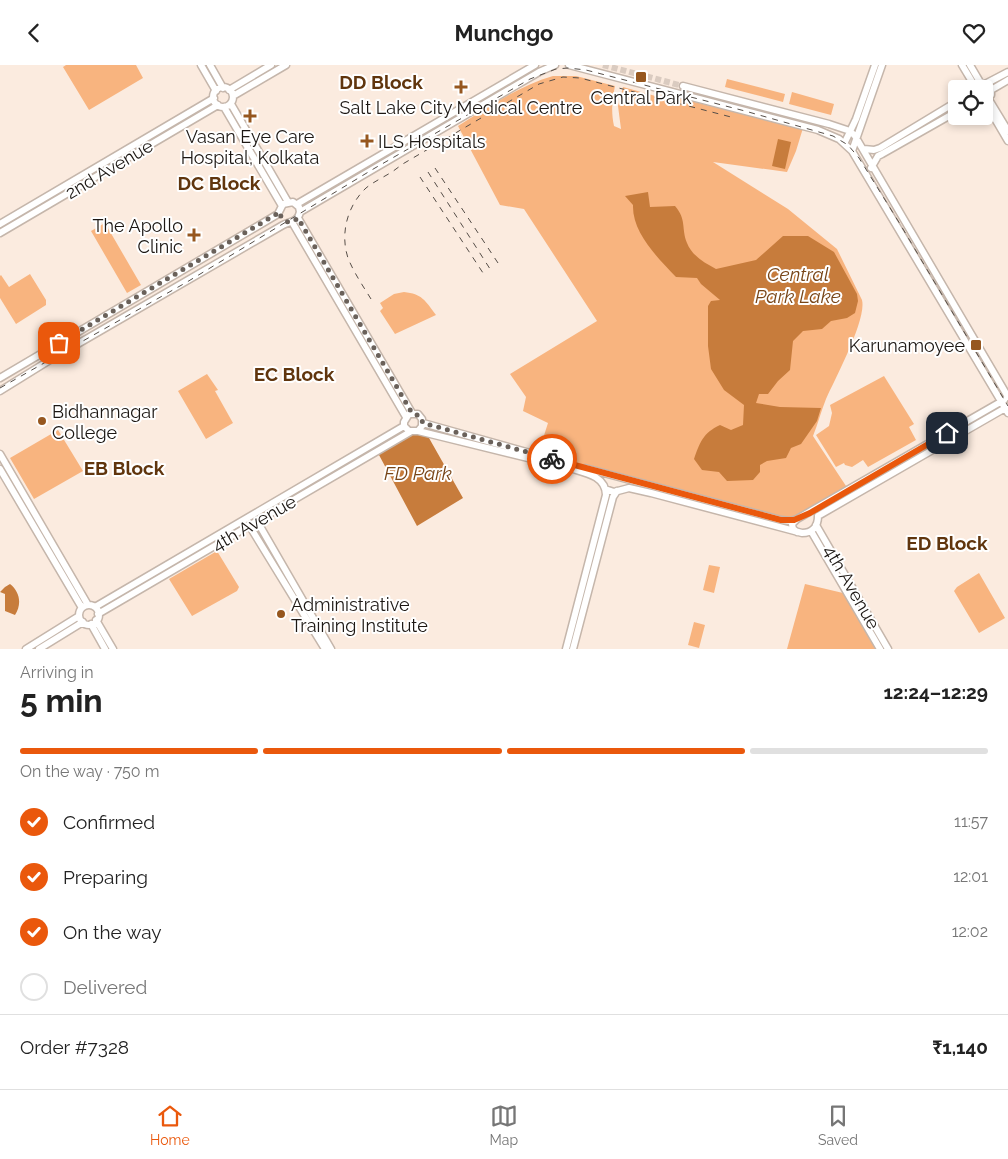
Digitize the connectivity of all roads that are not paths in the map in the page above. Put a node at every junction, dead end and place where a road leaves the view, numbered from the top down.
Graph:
1 (201, 65) edge
2 (210, 65) edge
3 (271, 65) edge
4 (286, 65) edge
5 (535, 65) edge
6 (555, 65) edge
7 (573, 65) edge
8 (875, 65) edge
9 (882, 65) edge
10 (962, 65) edge
11 (970, 65) edge
12 (1008, 71) edge
13 (1008, 79) edge
14 (972, 80) edge
15 (974, 80) edge
16 (993, 84) edge
17 (993, 85) edge
18 (683, 86) tunnel mouth
19 (223, 89) junction
20 (233, 96) junction
21 (214, 98) junction
22 (224, 105) junction
23 (767, 108) junction
24 (948, 108) edge
25 (993, 111) edge
26 (993, 114) edge
27 (948, 115) edge
28 (765, 117) junction
29 (922, 126) junction
30 (850, 131) junction
31 (1008, 131) edge
32 (857, 138) junction
33 (1008, 141) edge
34 (845, 142) junction
35 (864, 149) junction
36 (852, 151) junction
37 (874, 166) junction
38 (865, 172) junction
39 (78, 178) junction
40 (82, 184) junction
41 (297, 204) junction
42 (283, 207) junction
43 (294, 219) junction
44 (0, 224) edge
45 (0, 233) edge
46 (338, 295) junction
47 (100, 319) junction
48 (105, 328) junction
49 (0, 378) edge
50 (0, 391) edge
51 (1008, 398) edge
52 (1005, 407) edge
53 (409, 415) junction
54 (423, 423) junction
55 (404, 426) junction
56 (418, 431) junction
57 (410, 432) junction
58 (505, 449) junction
59 (0, 454) edge
60 (2, 465) edge
61 (322, 474) junction
62 (610, 475) junction
63 (619, 478) junction
64 (326, 481) junction
65 (604, 487) junction
66 (618, 491) junction
67 (276, 501) junction
68 (280, 507) junction
69 (810, 513) junction
70 (818, 516) junction
71 (797, 519) junction
72 (257, 521) junction
73 (249, 525) junction
74 (816, 525) junction
75 (811, 531) junction
76 (797, 532) junction
77 (176, 559) junction
78 (180, 566) junction
79 (88, 607) junction
80 (304, 607) junction
81 (867, 612) junction
82 (860, 615) junction
83 (79, 616) junction
84 (95, 619) junction
85 (83, 622) junction
86 (28, 647) edge
87 (883, 647) edge
88 (39, 649) edge
89 (105, 649) edge
90 (113, 649) edge
91 (325, 649) edge
92 (331, 649) edge
93 (566, 649) edge
94 (573, 649) edge

1 - 19 main road
2 - 19 main road
3 - 19 main road
4 - 20 main road
5 - 41 main road
6 - 43 main road
7 - 28 main road
8 - 30 main road
9 - 32 main road
10 - 14 main road
11 - 15 main road
12 - 16 main road
13 - 17 main road
18 - 23 main road
19 - 20 main road
19 - 21 main road
20 - 22 main road
21 - 22 main road
21 - 39 main road, 2nd Avenue
22 - 40 main road, 2nd Avenue
22 - 42 main road
23 - 28 main road
23 - 30 main road
24 - 29 main road
25 - 31 main road
26 - 33 main road
27 - 29 main road
28 - 34 main road
29 - 35 main road
29 - 37 main road
30 - 32 main road
30 - 34 main road
32 - 35 main road
32 - 36 main road
34 - 36 main road
35 - 37 main road
36 - 38 main road
37 - 38 main road
37 - 51 main road
38 - 52 main road
39 - 40 main road
39 - 44 main road, 2nd Avenue
40 - 45 main road, 2nd Avenue
41 - 42 main road
41 - 43 main road
42 - 43 main road
42 - 47 main road
43 - 46 main road
43 - 48 main road
46 - 53 main road
46 - 53 main road
47 - 48 main road
47 - 49 main road
48 - 50 main road
51 - 52 main road
52 - 69 main road
52 - 70 main road
53 - 54 main road
53 - 55 main road
54 - 56 main road
54 - 58 main road
55 - 57 main road
55 - 61 main road, 4th Avenue
56 - 57 main road
56 - 58 main road
57 - 64 main road, 4th Avenue
58 - 62 main road
58 - 65 main road
59 - 60 main road
60 - 79 main road
60 - 79 main road
61 - 64 main road
61 - 67 main road, 4th Avenue
62 - 63 main road
62 - 65 main road
63 - 66 main road
63 - 71 main road
64 - 68 main road, 4th Avenue
65 - 66 main road
65 - 93 main road
66 - 76 main road
66 - 94 main road
67 - 68 main road
67 - 77 main road, 4th Avenue
68 - 72 main road, 4th Avenue
69 - 70 main road
69 - 71 main road
70 - 74 main road
71 - 76 main road
72 - 73 main road, 4th Avenue
72 - 80 main road
73 - 78 main road, 4th Avenue
73 - 80 main road
74 - 75 main road
74 - 81 main road, 4th Avenue
75 - 76 main road
75 - 82 main road, 4th Avenue
77 - 78 main road
77 - 79 main road, 4th Avenue
78 - 84 main road, 4th Avenue
79 - 83 main road
79 - 84 main road
80 - 91 main road
80 - 92 main road
81 - 82 main road
81 - 87 main road, 4th Avenue
82 - 87 main road, 4th Avenue
83 - 85 main road
83 - 86 main road
84 - 85 main road
84 - 89 main road
84 - 90 main road
85 - 88 main road

